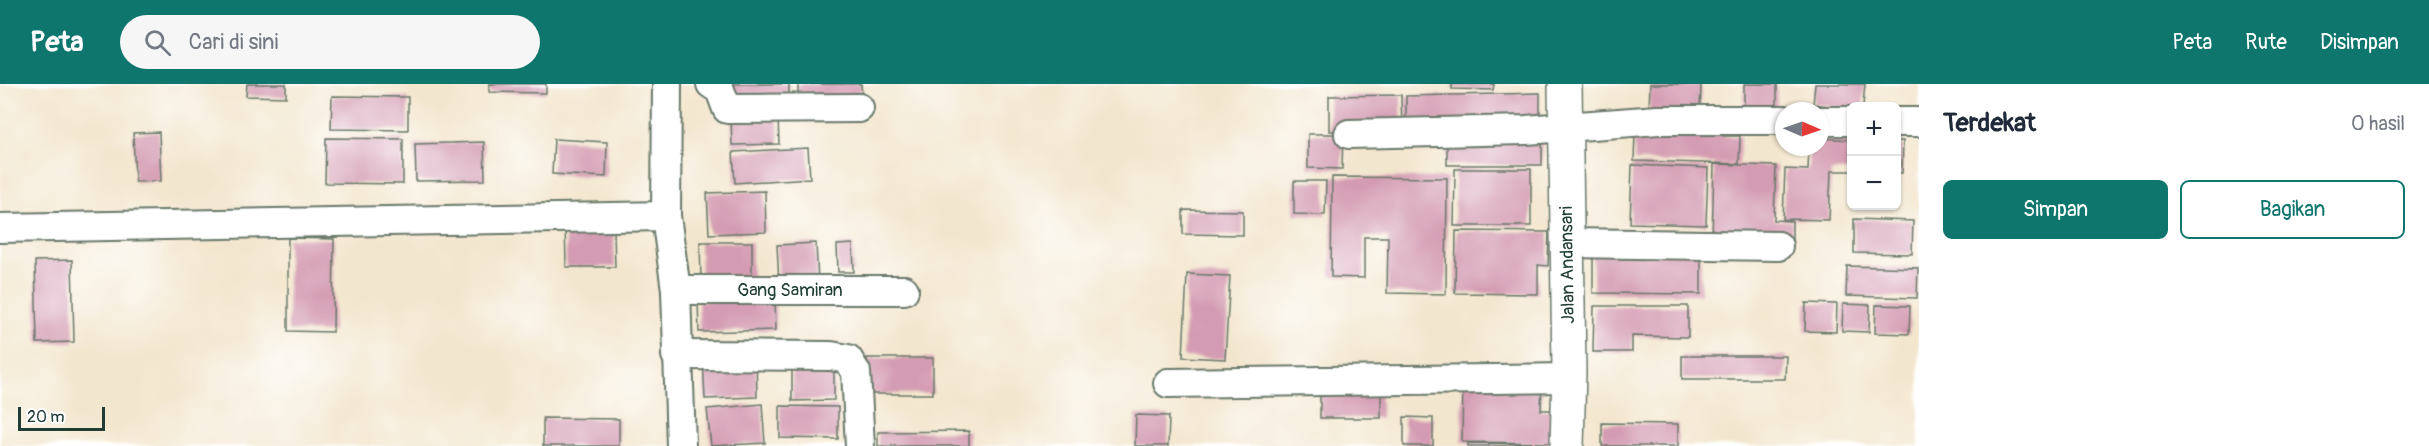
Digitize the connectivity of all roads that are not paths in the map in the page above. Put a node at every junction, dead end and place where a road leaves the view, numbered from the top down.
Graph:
1 (667, 84) edge
2 (711, 84) edge
3 (1565, 84) edge
4 (859, 108) dead end
5 (1775, 120) edge
6 (1829, 121) edge
7 (1847, 121) edge
8 (1901, 122) edge
9 (1919, 122) edge
10 (1566, 127) junction
11 (1349, 134) dead end
12 (666, 216) junction
13 (0, 228) edge
14 (1566, 243) junction
15 (1778, 246) dead end
16 (676, 290) junction
17 (904, 290) dead end
18 (676, 355) junction
19 (1568, 378) junction
20 (1168, 383) dead end
21 (681, 446) edge
22 (860, 446) edge
23 (1567, 446) edge

1 - 12 street
2 - 4 street
3 - 10 street, Jalan Andansari
5 - 10 street
6 - 7 street
8 - 9 street
10 - 11 street
10 - 14 street, Jalan Andansari
12 - 13 street
12 - 16 street
14 - 15 street
14 - 19 street, Jalan Andansari
16 - 17 street, Gang Samiran
16 - 18 street
18 - 21 street
18 - 22 street
19 - 20 street
19 - 23 street, Jalan Andansari

